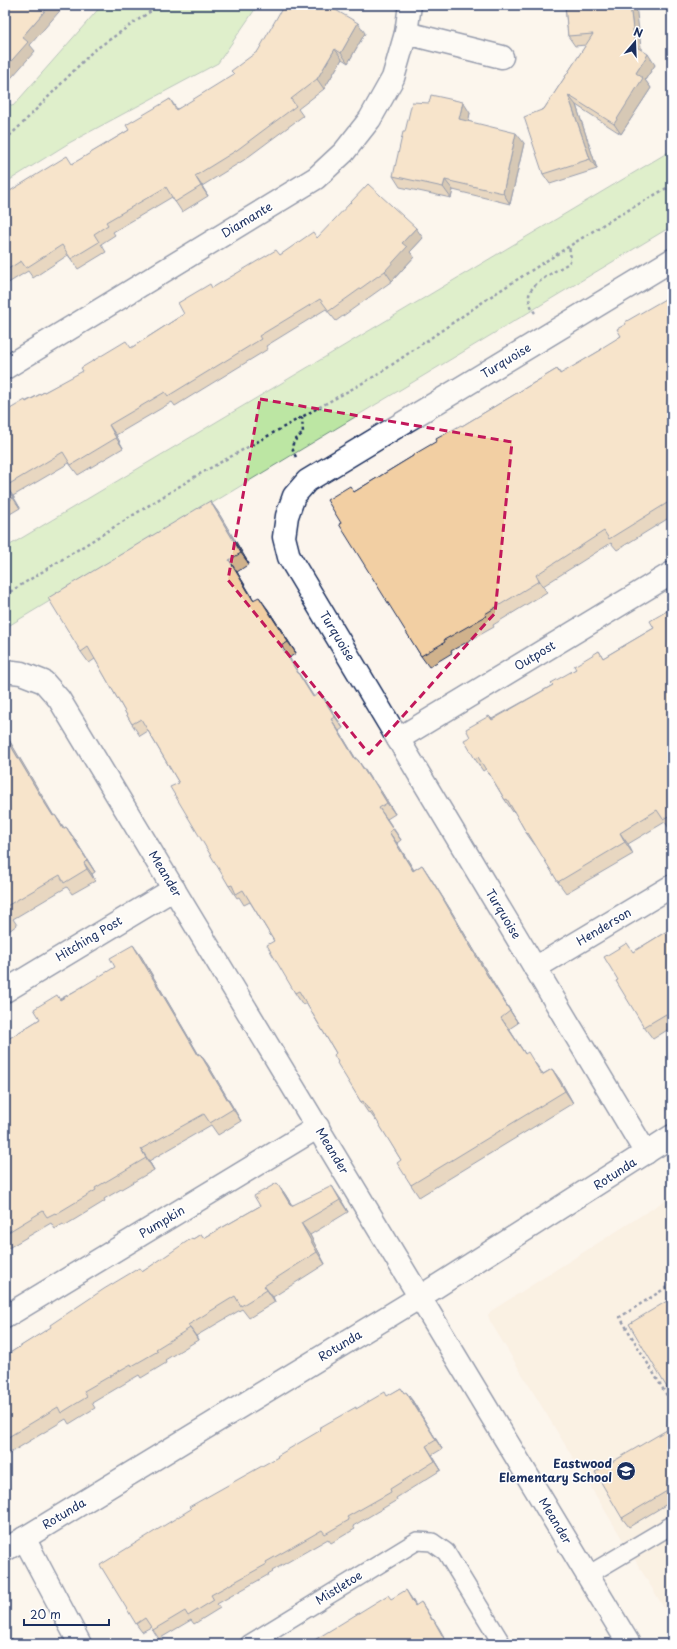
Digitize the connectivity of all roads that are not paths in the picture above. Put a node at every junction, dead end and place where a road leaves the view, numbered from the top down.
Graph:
1 (410, 5) edge
2 (406, 33) junction
3 (502, 57) dead end
4 (672, 260) edge
5 (5, 368) edge
6 (672, 573) edge
7 (13, 672) edge
8 (398, 739) junction
9 (672, 886) edge
10 (174, 888) junction
11 (535, 968) junction
12 (5, 990) edge
13 (318, 1127) junction
14 (672, 1136) edge
15 (646, 1153) junction
16 (420, 1297) junction
17 (5, 1317) edge
18 (672, 1525) edge
19 (24, 1538) junction
20 (5, 1550) edge
21 (588, 1575) junction
22 (80, 1644) edge
23 (249, 1644) edge
24 (502, 1644) edge
25 (629, 1644) edge

1 - 2 street, Diamante
2 - 3 street
2 - 5 street, Diamante
4 - 8 street, Turquoise
6 - 8 street, Outpost
7 - 10 street, Meander
8 - 11 street, Turquoise
9 - 11 street, Henderson
10 - 12 street, Hitching Post
10 - 13 street, Meander
11 - 15 street, Turquoise
13 - 16 street, Meander
13 - 17 street, Pumpkin
14 - 15 street, Rotunda
15 - 16 street, Rotunda
16 - 19 street, Rotunda
16 - 21 street, Meander
18 - 21 lane
19 - 20 street, Rotunda
19 - 22 street
21 - 25 street, Meander
23 - 24 lane, Mistletoe

